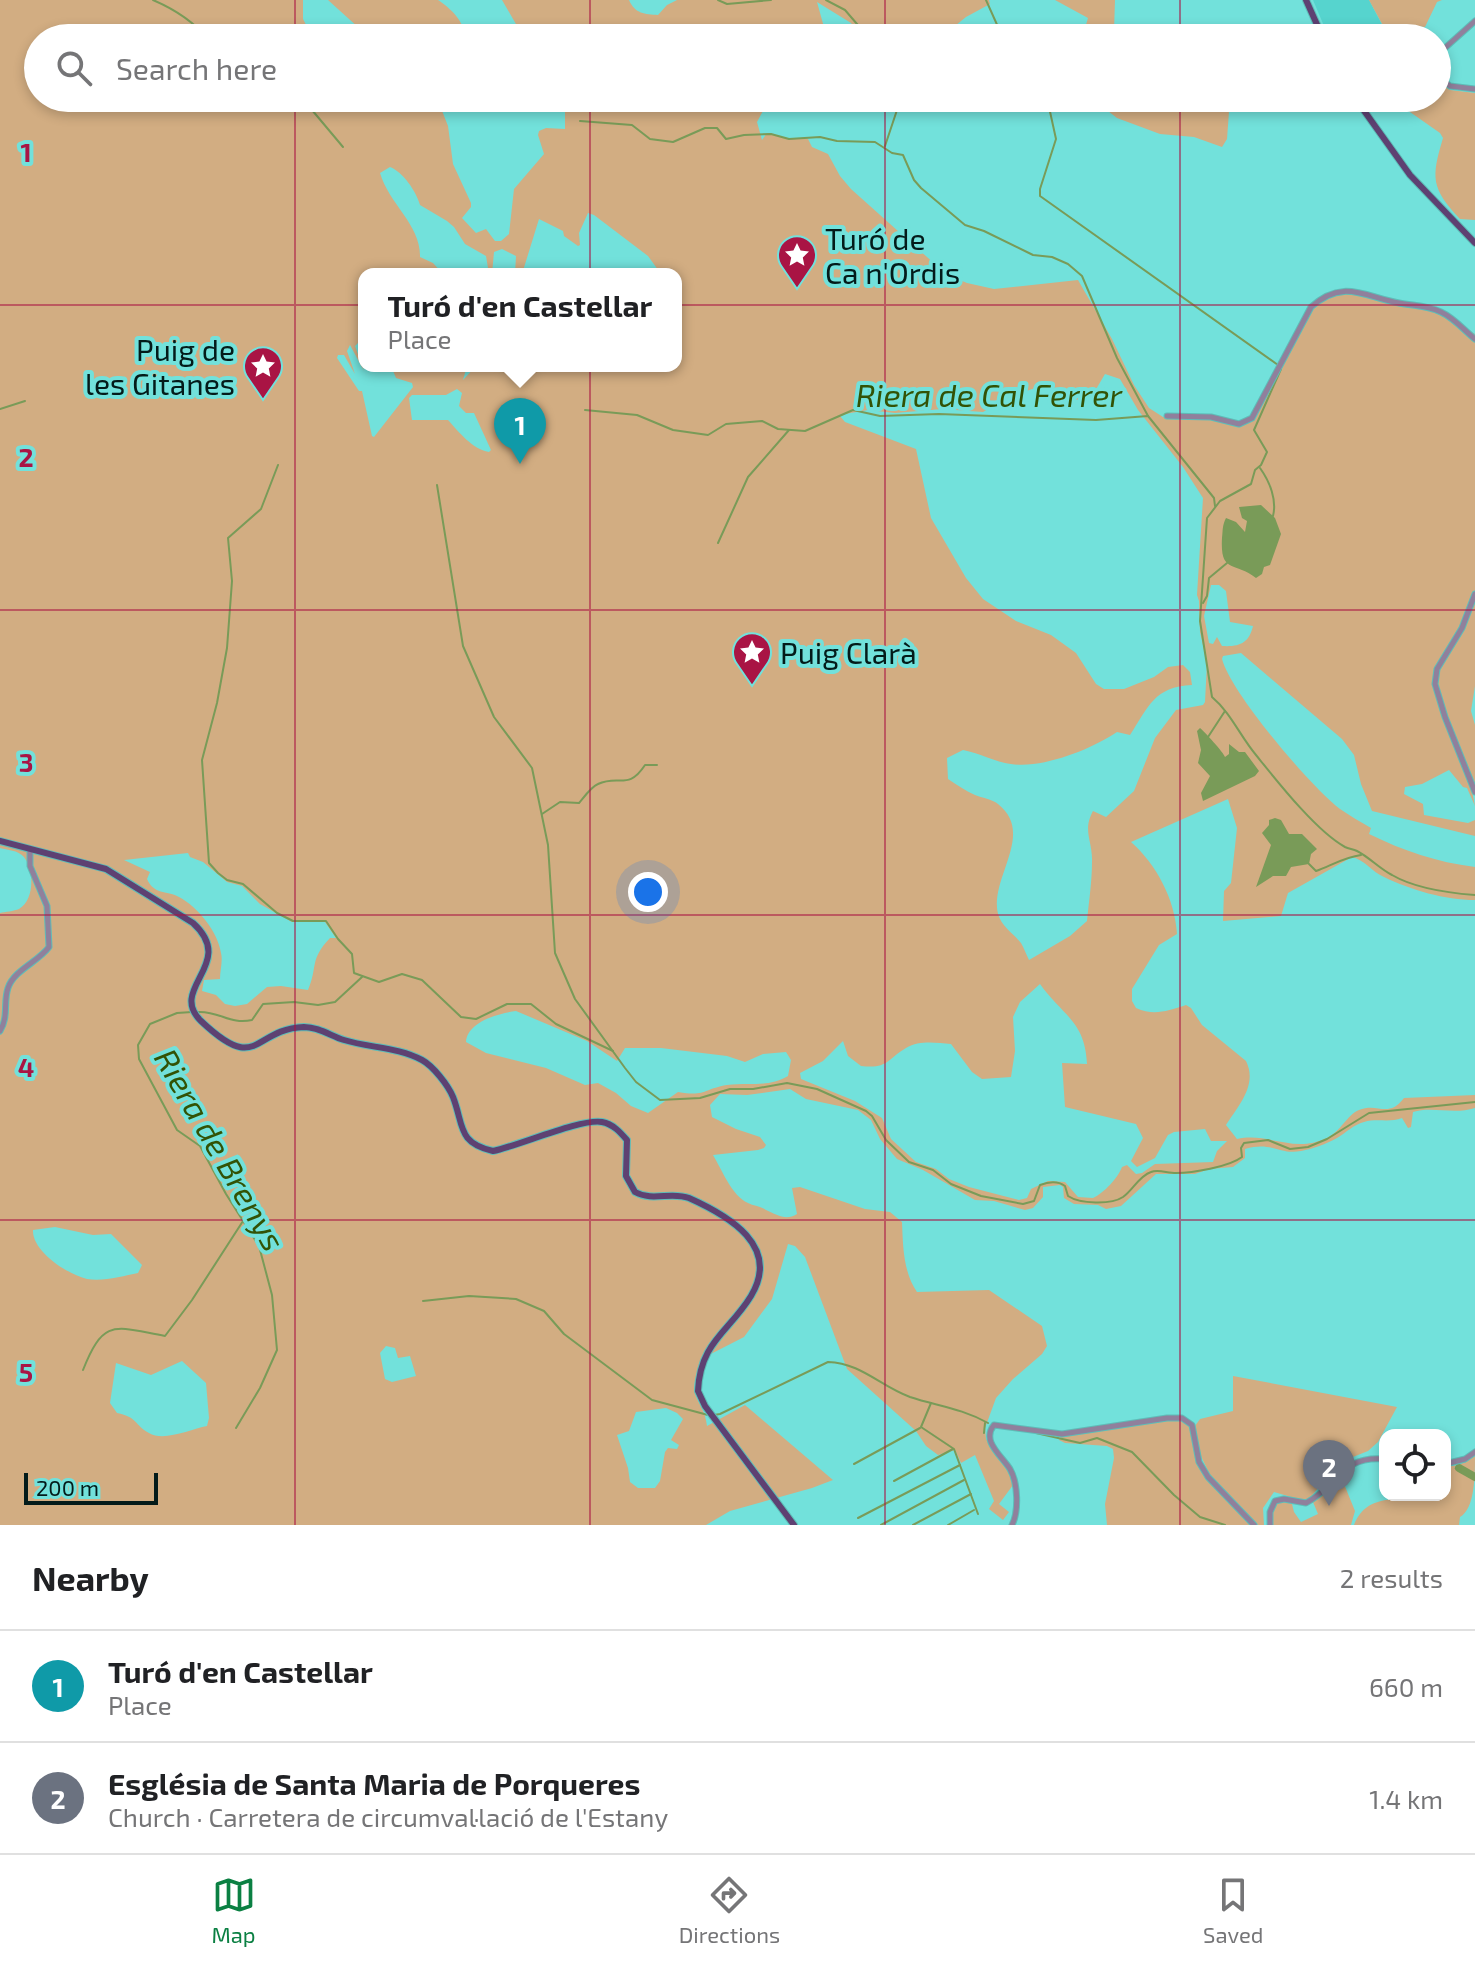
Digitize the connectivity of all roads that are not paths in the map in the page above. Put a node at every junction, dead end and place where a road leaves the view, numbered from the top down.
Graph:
1 (1306, 0) edge
2 (1475, 21) edge
3 (1317, 24) edge
4 (1451, 42) edge
5 (1451, 86) edge
6 (1475, 89) edge
7 (1365, 112) edge
8 (1475, 243) edge
9 (1475, 339) edge
10 (1167, 416) dead end
11 (1475, 594) edge
12 (1475, 792) edge
13 (0, 841) edge
14 (30, 850) junction
15 (0, 1031) edge
16 (1475, 1452) edge
17 (1379, 1459) edge
18 (1451, 1462) edge
19 (794, 1525) edge
20 (1012, 1525) edge
21 (1254, 1525) edge
22 (1270, 1525) edge

1 - 3 main road
2 - 4 street
5 - 6 street
7 - 8 main road
9 - 10 street
11 - 12 street
13 - 14 main road
14 - 15 street
14 - 19 main road
16 - 18 street
17 - 22 street
20 - 21 street

